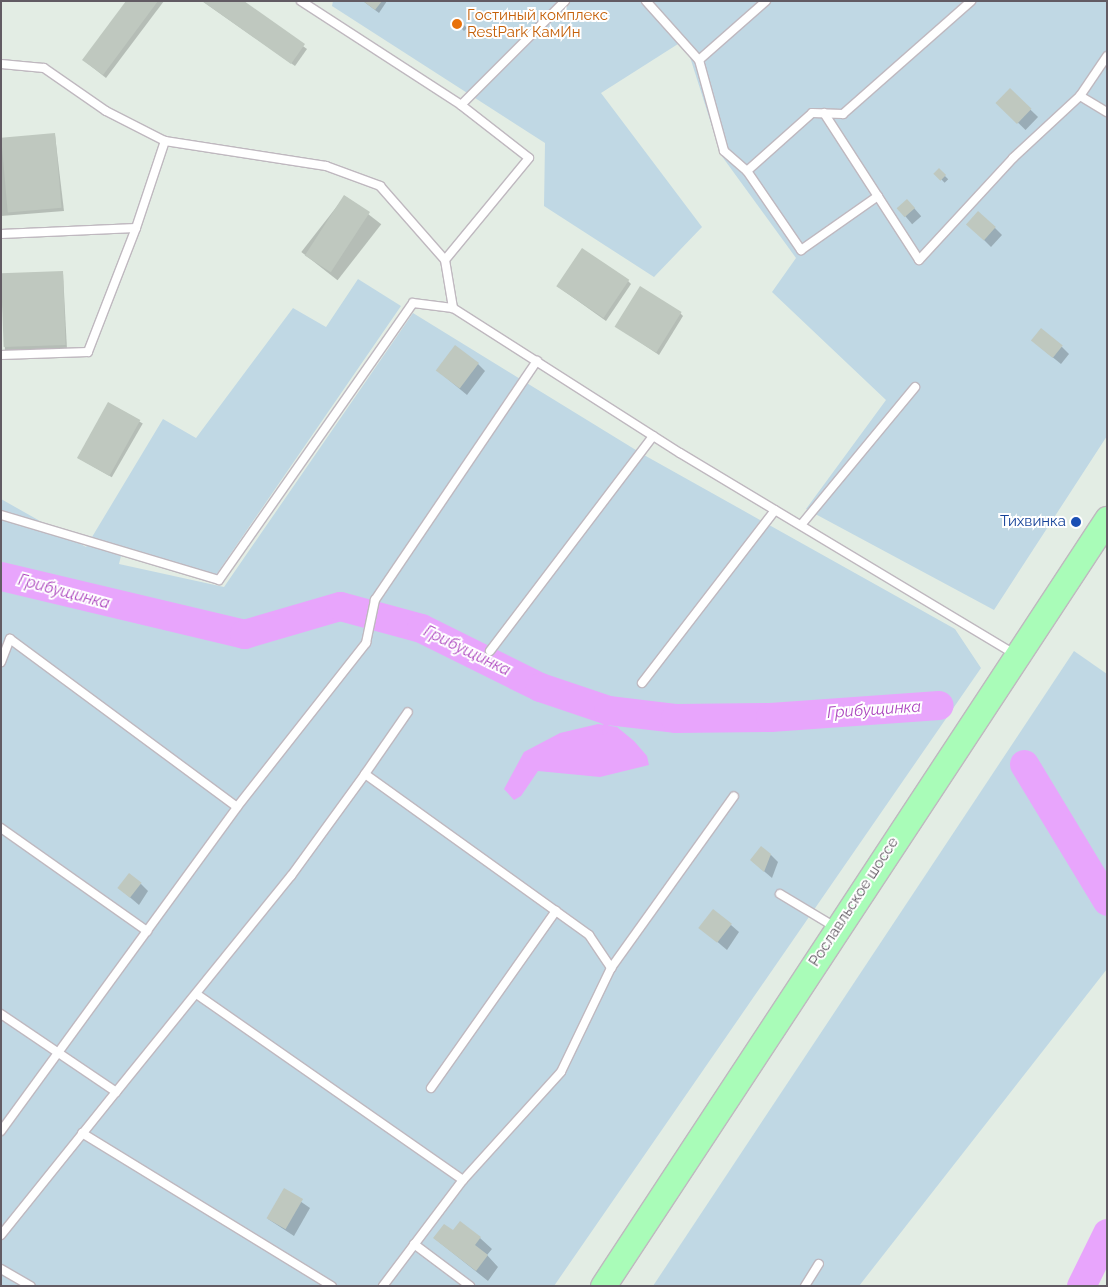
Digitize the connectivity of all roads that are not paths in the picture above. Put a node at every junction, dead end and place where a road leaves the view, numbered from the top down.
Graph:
1 (301, 1) edge
2 (565, 1) edge
3 (646, 1) edge
4 (766, 1) edge
5 (971, 1) edge
6 (1107, 56) edge
7 (699, 60) junction
8 (1, 64) edge
9 (1080, 96) junction
10 (461, 105) junction
11 (1107, 112) edge
12 (824, 113) junction
13 (165, 141) junction
14 (747, 171) junction
15 (878, 196) junction
16 (136, 228) junction
17 (1, 234) edge
18 (445, 260) junction
19 (453, 308) junction
20 (1, 355) edge
21 (537, 361) junction
22 (914, 387) dead end
23 (653, 436) junction
24 (775, 510) junction
25 (1, 515) edge
26 (1107, 519) edge
27 (800, 525) junction
28 (490, 651) dead end
29 (1015, 655) junction
30 (1, 662) edge
31 (642, 683) dead end
32 (408, 712) dead end
33 (365, 774) junction
34 (734, 796) dead end
35 (237, 807) junction
36 (1, 828) edge
37 (780, 894) dead end
38 (556, 912) junction
39 (837, 928) junction
40 (147, 931) junction
41 (611, 968) junction
42 (196, 994) junction
43 (1, 1014) edge
44 (57, 1055) junction
45 (431, 1088) dead end
46 (116, 1092) junction
47 (1, 1131) edge
48 (82, 1133) junction
49 (463, 1180) junction
50 (1, 1236) edge
51 (414, 1244) junction
52 (819, 1264) dead end
53 (1, 1269) edge
54 (30, 1286) edge
55 (332, 1286) edge
56 (383, 1286) edge
57 (470, 1286) edge
58 (603, 1286) edge
59 (805, 1286) edge

1 - 10 lane
2 - 10 lane
3 - 7 lane
4 - 7 lane
5 - 12 lane
6 - 9 lane
7 - 14 lane
8 - 13 lane
9 - 11 lane
9 - 15 lane
10 - 18 lane
12 - 14 lane
12 - 15 lane
13 - 16 lane
13 - 18 lane
14 - 15 lane
16 - 17 lane
16 - 20 lane
18 - 19 lane
19 - 21 lane
19 - 25 lane
21 - 23 lane
21 - 35 lane
22 - 27 lane
23 - 24 lane
23 - 28 lane
24 - 27 lane
24 - 31 lane
26 - 29 main road, Рославльское шоссе
27 - 29 lane
29 - 39 main road, Рославльское шоссе
30 - 35 lane
32 - 33 lane
33 - 38 lane
33 - 42 lane
34 - 41 lane
35 - 40 lane
36 - 40 lane
37 - 39 lane
38 - 41 lane
38 - 45 lane
39 - 58 main road, Рославльское шоссе
40 - 44 lane
41 - 49 lane
42 - 46 lane
42 - 49 lane
43 - 44 lane
44 - 46 lane
44 - 47 lane
46 - 48 lane
48 - 50 lane
48 - 55 lane
49 - 51 lane
51 - 56 lane
51 - 57 lane
52 - 59 lane
53 - 54 lane

